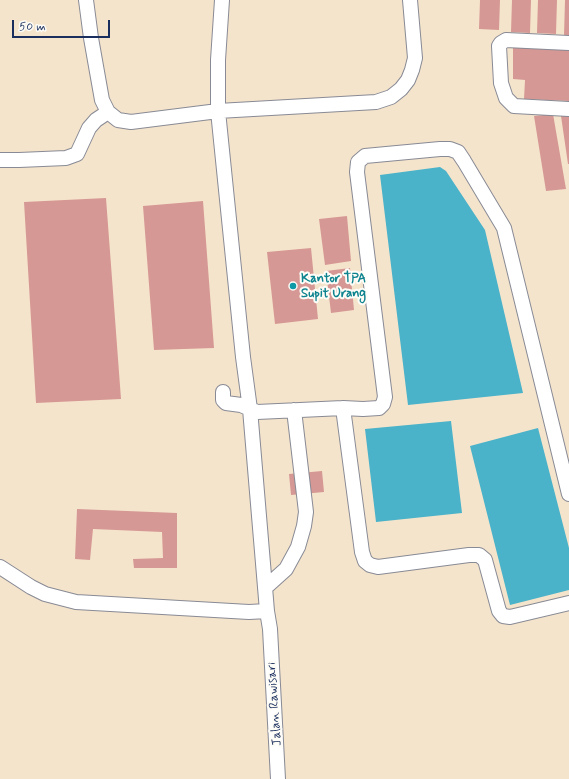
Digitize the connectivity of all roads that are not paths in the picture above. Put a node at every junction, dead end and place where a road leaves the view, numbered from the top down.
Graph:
1 (86, 0) edge
2 (222, 0) edge
3 (410, 0) edge
4 (569, 43) edge
5 (569, 109) edge
6 (218, 111) junction
7 (108, 112) junction
8 (0, 160) edge
9 (223, 392) dead end
10 (343, 408) junction
11 (250, 409) junction
12 (294, 410) junction
13 (569, 494) edge
14 (0, 567) edge
15 (266, 587) junction
16 (569, 603) edge
17 (267, 611) junction
18 (278, 779) edge

1 - 7 street
2 - 6 street, Jalan Rawisari
3 - 6 street
4 - 5 street
6 - 7 street
6 - 11 street, Jalan Rawisari
7 - 8 street
9 - 11 street
10 - 12 street
10 - 13 street
10 - 16 street
11 - 12 street
11 - 15 street, Jalan Rawisari
12 - 15 street
14 - 17 street
15 - 17 street, Jalan Rawisari
17 - 18 street, Jalan Rawisari

